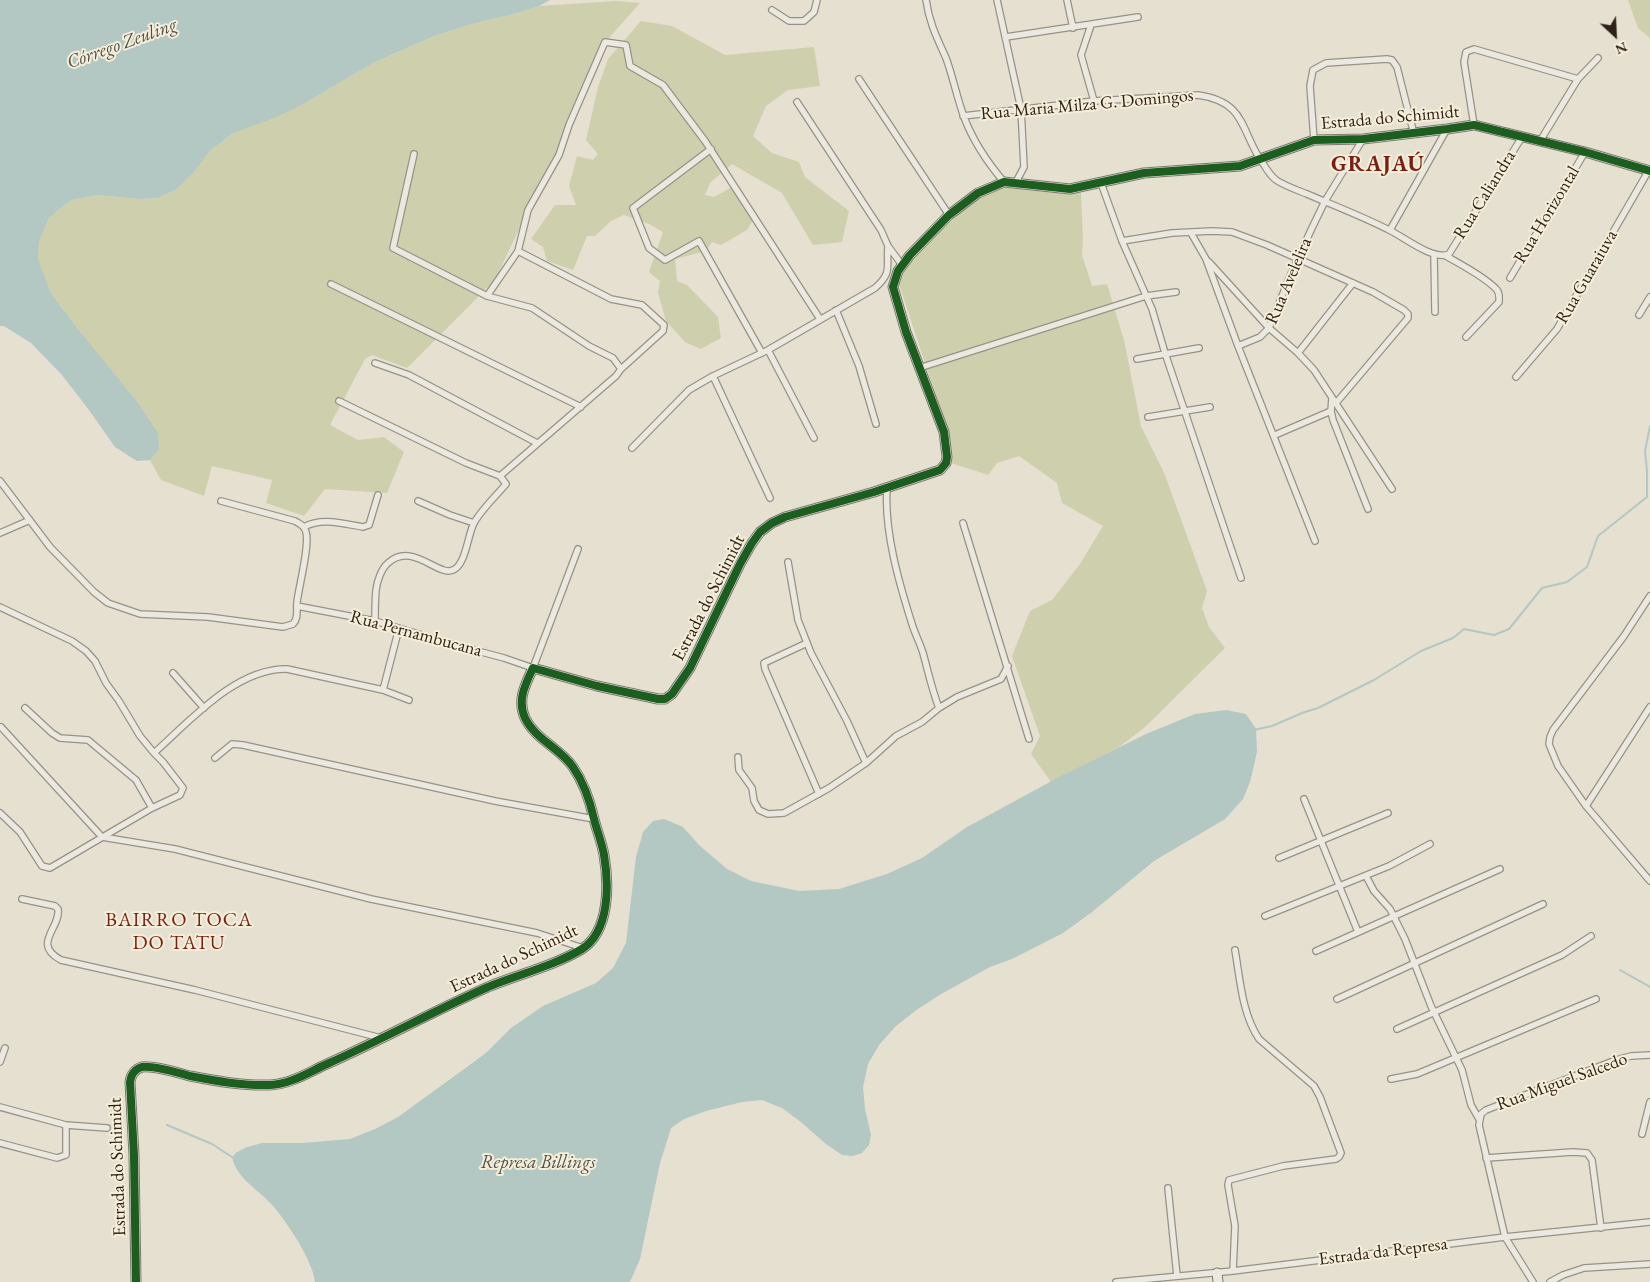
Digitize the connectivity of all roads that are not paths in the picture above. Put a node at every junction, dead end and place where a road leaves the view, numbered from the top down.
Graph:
1 (817, 0) edge
2 (926, 0) edge
3 (997, 0) edge
4 (1067, 0) edge
5 (772, 10) dead end
6 (1138, 17) dead end
7 (1091, 25) junction
8 (1073, 28) junction
9 (1006, 37) junction
10 (1598, 58) dead end
11 (859, 79) dead end
12 (1578, 79) junction
13 (1094, 101) junction
14 (797, 102) dead end
15 (1022, 109) junction
16 (963, 116) junction
17 (1474, 125) junction
18 (1447, 130) junction
19 (1414, 134) junction
20 (1522, 137) junction
21 (1363, 139) junction
22 (1314, 140) junction
23 (1540, 142) junction
24 (711, 149) junction
25 (1585, 152) junction
26 (414, 154) dead end
27 (1260, 160) junction
28 (1650, 171) edge
29 (1004, 182) junction
30 (1016, 182) junction
31 (1102, 183) junction
32 (1325, 202) junction
33 (949, 215) junction
34 (1390, 230) junction
35 (1191, 233) junction
36 (1122, 241) junction
37 (888, 246) junction
38 (518, 251) junction
39 (1434, 255) junction
40 (1447, 255) junction
41 (1206, 259) junction
42 (1298, 259) junction
43 (902, 265) junction
44 (1510, 278) dead end
45 (1353, 283) junction
46 (331, 284) dead end
47 (1176, 292) dead end
48 (487, 296) junction
49 (1146, 296) junction
50 (1650, 297) edge
51 (836, 310) junction
52 (1435, 312) dead end
53 (1639, 315) dead end
54 (820, 319) junction
55 (1269, 328) junction
56 (1466, 337) dead end
57 (1238, 346) junction
58 (1199, 348) dead end
59 (765, 352) junction
60 (1165, 353) junction
61 (1298, 353) junction
62 (1137, 359) dead end
63 (375, 363) dead end
64 (919, 368) junction
65 (622, 369) junction
66 (713, 376) junction
67 (1516, 378) dead end
68 (339, 401) dead end
69 (1334, 401) junction
70 (581, 407) junction
71 (1210, 407) dead end
72 (1331, 411) junction
73 (1185, 412) junction
74 (1148, 417) dead end
75 (876, 424) dead end
76 (1275, 435) junction
77 (814, 438) dead end
78 (537, 443) junction
79 (632, 448) dead end
80 (500, 476) junction
81 (0, 481) edge
82 (887, 488) junction
83 (1392, 489) dead end
84 (378, 495) dead end
85 (770, 498) dead end
86 (221, 501) dead end
87 (418, 501) dead end
88 (1368, 509) dead end
89 (30, 520) junction
90 (474, 523) junction
91 (963, 523) dead end
92 (304, 527) junction
93 (0, 533) edge
94 (1315, 541) dead end
95 (578, 548) dead end
96 (788, 562) dead end
97 (1241, 578) dead end
98 (1650, 596) edge
99 (297, 606) junction
100 (0, 607) edge
101 (375, 621) junction
102 (398, 628) junction
103 (807, 643) junction
104 (1008, 666) junction
105 (533, 668) junction
106 (173, 673) dead end
107 (383, 690) junction
108 (409, 700) dead end
109 (1650, 707) edge
110 (25, 708) dead end
111 (204, 708) junction
112 (939, 708) junction
113 (1, 727) edge
114 (1029, 740) dead end
115 (154, 753) junction
116 (738, 757) dead end
117 (215, 758) dead end
118 (866, 763) junction
119 (820, 794) junction
120 (1304, 800) dead end
121 (1586, 806) junction
122 (152, 808) junction
123 (0, 813) edge
124 (1388, 813) dead end
125 (594, 819) junction
126 (102, 837) junction
127 (1321, 841) junction
128 (1430, 844) dead end
129 (1279, 858) dead end
130 (1500, 869) dead end
131 (1366, 876) junction
132 (1650, 880) edge
133 (1339, 886) junction
134 (22, 899) dead end
135 (1543, 904) dead end
136 (1265, 916) dead end
137 (1394, 916) junction
138 (1358, 932) junction
139 (1590, 936) dead end
140 (583, 948) junction
141 (1235, 950) dead end
142 (1316, 951) dead end
143 (1414, 963) junction
144 (1337, 999) dead end
145 (1596, 999) dead end
146 (1434, 1012) junction
147 (1397, 1029) dead end
148 (381, 1038) junction
149 (5, 1048) dead end
150 (1650, 1055) edge
151 (1456, 1058) junction
152 (0, 1062) edge
153 (1391, 1079) dead end
154 (1650, 1102) edge
155 (0, 1106) edge
156 (1479, 1119) junction
157 (66, 1125) junction
158 (107, 1128) dead end
159 (1642, 1134) dead end
160 (0, 1143) edge
161 (1486, 1158) junction
162 (1168, 1188) dead end
163 (1650, 1222) edge
164 (1601, 1228) junction
165 (1506, 1237) junction
166 (1650, 1264) edge
167 (1233, 1271) junction
168 (1177, 1276) junction
169 (1218, 1277) edge
170 (136, 1282) edge
171 (1116, 1282) edge
172 (1532, 1282) edge
173 (1550, 1282) edge

1 - 5 street
2 - 16 street
3 - 9 street
4 - 8 street
6 - 7 street
7 - 8 street
7 - 13 street
8 - 9 street
9 - 15 street
10 - 12 street
11 - 33 street
12 - 17 street
12 - 23 street
13 - 15 street, Rua Maria Milza G. Domingos
13 - 27 street, Rua Maria Milza G. Domingos
14 - 37 street
15 - 16 street, Rua Maria Milza G. Domingos
15 - 30 street
16 - 29 street
17 - 18 street, Estrada do Schimidt
17 - 20 street, Estrada do Schimidt
18 - 19 street, Estrada do Schimidt
18 - 34 street
19 - 21 street, Estrada do Schimidt
19 - 22 street
20 - 23 street, Estrada do Schimidt
20 - 40 street, Rua Caliandra
21 - 22 street, Estrada do Schimidt
21 - 32 street, Rua Avelelira
22 - 27 street, Estrada do Schimidt
23 - 25 street, Estrada do Schimidt
24 - 38 street
24 - 54 street
24 - 59 street
25 - 28 street, Estrada do Schimidt
25 - 44 street, Rua Horizontal
26 - 48 street
27 - 31 street, Estrada do Schimidt
27 - 32 street, Rua Maria Milza G. Domingos
28 - 67 street, Rua Guaraiuva
29 - 30 street, Estrada do Schimidt
29 - 33 street, Estrada do Schimidt
30 - 31 street, Estrada do Schimidt
31 - 36 street
32 - 34 street, Rua Maria Milza G. Domingos
32 - 42 street, Rua Avelelira
33 - 43 street, Estrada do Schimidt
34 - 39 street, Rua Maria Milza G. Domingos
35 - 36 street
35 - 41 street
35 - 42 street
36 - 49 street
37 - 43 street
37 - 51 street
38 - 48 street
38 - 65 street
39 - 40 street, Rua Maria Milza G. Domingos
39 - 52 street
40 - 56 street
41 - 55 street
41 - 57 street
42 - 45 street
42 - 55 street, Rua Avelelira
43 - 64 street, Estrada do Schimidt
45 - 61 street
45 - 69 street
46 - 70 street
47 - 49 street
48 - 65 street
49 - 60 street
49 - 64 street
50 - 53 street
51 - 54 street
51 - 75 street
54 - 59 street
55 - 57 street, Rua Avelelira
55 - 61 street
57 - 76 street
58 - 60 street
59 - 66 street
59 - 77 street
60 - 62 street
60 - 73 street
61 - 69 street
63 - 78 street
64 - 82 street, Estrada do Schimidt
65 - 70 street
66 - 79 street
66 - 85 street
68 - 80 street
69 - 72 street
69 - 83 street
70 - 78 street
71 - 73 street
72 - 76 street
72 - 88 street
73 - 74 street
73 - 97 street
76 - 94 street
78 - 80 street
80 - 90 street
81 - 89 street
82 - 105 street, Estrada do Schimidt
82 - 112 street
84 - 92 street
86 - 92 street
87 - 90 street
89 - 93 street
89 - 99 street
90 - 101 street
91 - 104 street
92 - 99 street
95 - 105 street
96 - 103 street
98 - 121 street
99 - 101 street, Rua Pernambucana
100 - 115 street
101 - 102 street, Rua Pernambucana
102 - 105 street, Rua Pernambucana
102 - 107 street
103 - 118 street
103 - 119 street
104 - 112 street
104 - 114 street
105 - 125 street, Estrada do Schimidt
106 - 111 street
107 - 108 street
107 - 111 street
109 - 121 street
110 - 122 street
111 - 115 street
112 - 118 street
113 - 126 street
115 - 122 street
116 - 119 street
117 - 125 street
118 - 119 street
120 - 127 street
121 - 132 street
122 - 126 street
123 - 126 street
124 - 127 street
125 - 140 street, Estrada do Schimidt
126 - 140 street
127 - 129 street
127 - 133 street
128 - 131 street
130 - 137 street
131 - 133 street
131 - 137 street
133 - 136 street
133 - 138 street
134 - 148 street
135 - 143 street
137 - 138 street
137 - 143 street
138 - 142 street
139 - 146 street
140 - 148 street, Estrada do Schimidt
141 - 167 street
143 - 144 street
143 - 146 street
145 - 151 street
146 - 147 street
146 - 151 street
148 - 170 street, Estrada do Schimidt
149 - 152 street
150 - 156 street, Rua Miguel Salcedo
151 - 153 street
151 - 156 street
154 - 159 street
155 - 157 street
156 - 161 street, Rua Miguel Salcedo
157 - 158 street
157 - 160 street
161 - 164 street
161 - 165 street, Rua Miguel Salcedo
162 - 168 street
163 - 164 street, Estrada da Represa
164 - 165 street, Estrada da Represa
165 - 167 street, Estrada da Represa
165 - 172 street, Rua Miguel Salcedo
166 - 173 street
167 - 169 street, Estrada da Represa
168 - 169 street, Estrada da Represa
168 - 171 street, Estrada da Represa

